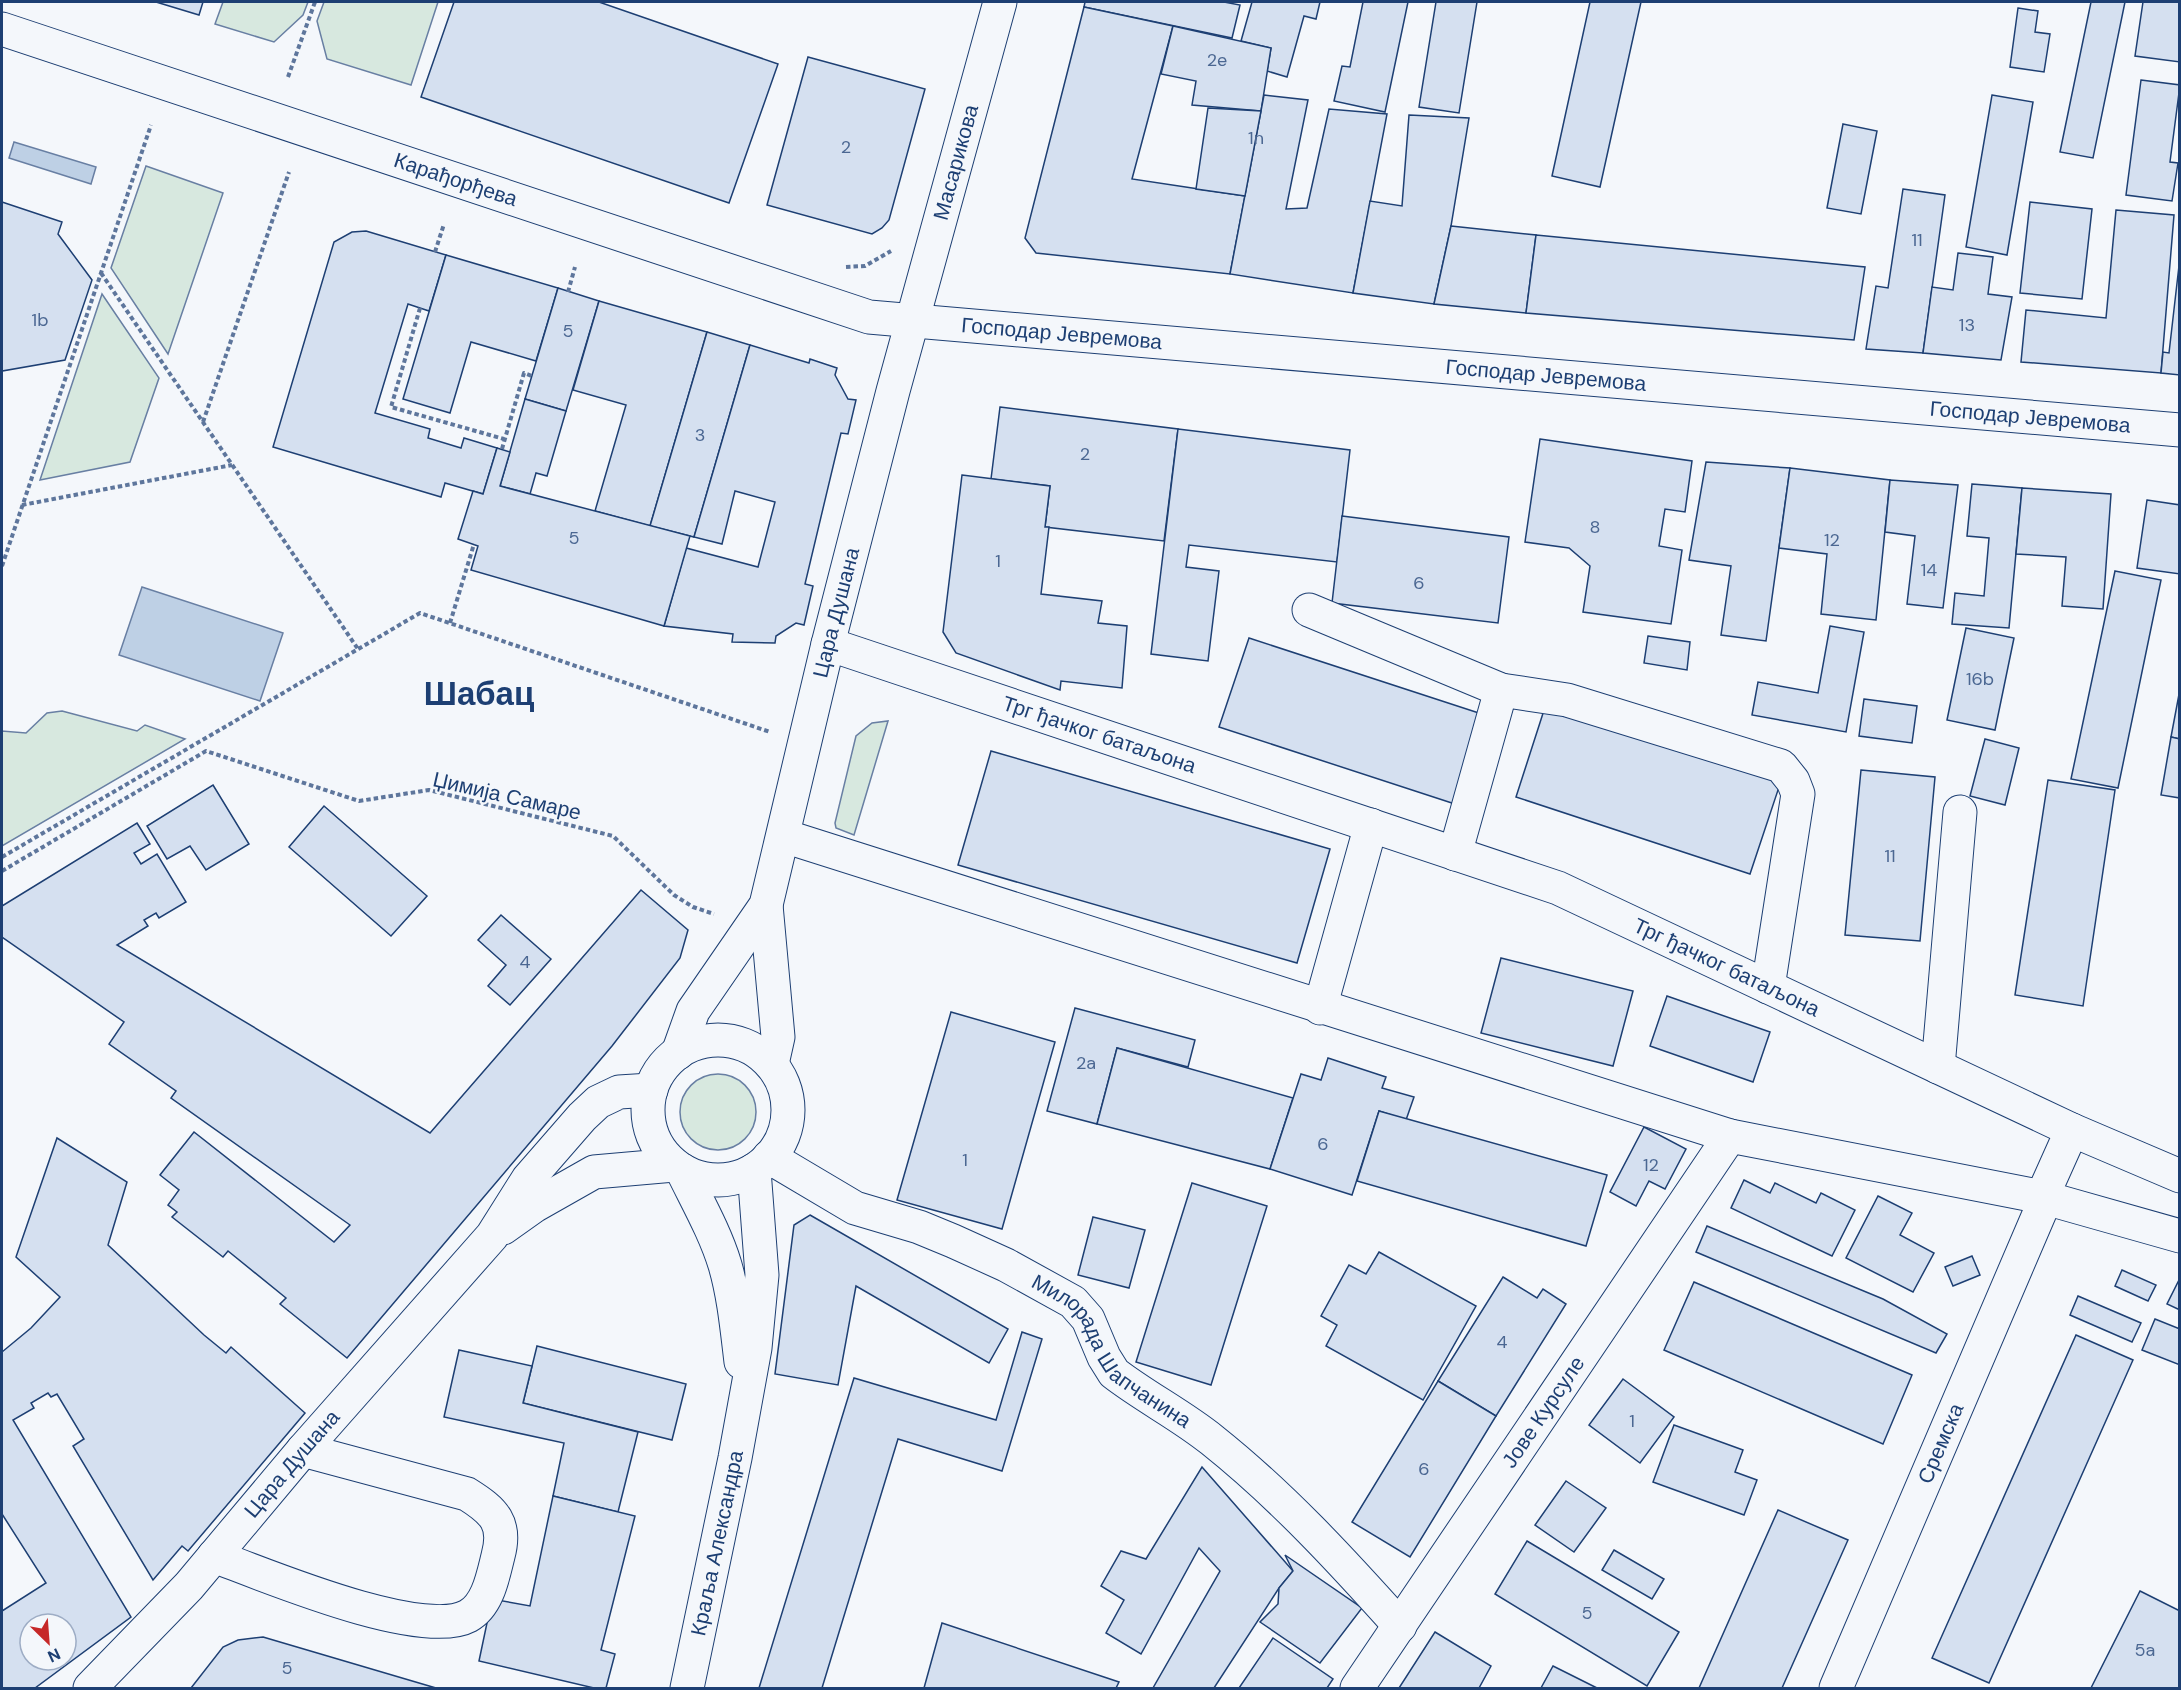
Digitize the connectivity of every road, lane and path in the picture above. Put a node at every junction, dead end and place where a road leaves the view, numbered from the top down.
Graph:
1 (315, 2) edge
2 (1000, 2) edge
3 (2, 29) edge
4 (288, 77) dead end
5 (151, 125) dead end
6 (289, 172) dead end
7 (444, 224) dead end
8 (435, 252) dead end
9 (575, 267) dead end
10 (101, 273) junction
11 (568, 292) dead end
12 (420, 308) dead end
13 (912, 321) junction
14 (532, 376) dead end
15 (203, 422) junction
16 (2180, 430) edge
17 (504, 439) junction
18 (502, 449) dead end
19 (232, 465) junction
20 (22, 505) junction
21 (474, 544) dead end
22 (2, 566) edge
23 (1309, 610) dead end
24 (450, 624) junction
25 (828, 644) junction
26 (358, 649) junction
27 (1501, 690) junction
28 (776, 733) dead end
29 (1960, 812) dead end
30 (1371, 825) junction
31 (784, 836) junction
32 (1455, 854) junction
33 (2, 857) edge
34 (2, 871) edge
35 (766, 904) junction
36 (720, 916) dead end
37 (1768, 987) junction
38 (1320, 1008) junction
39 (678, 1053) junction
40 (772, 1064) junction
41 (1938, 1067) junction
42 (651, 1090) junction
43 (2072, 1130) junction
44 (1730, 1136) junction
45 (762, 1164) junction
46 (678, 1168) junction
47 (2180, 1176) edge
48 (2044, 1198) junction
49 (492, 1236) junction
50 (2180, 1236) edge
51 (746, 1396) junction
52 (303, 1450) junction
53 (214, 1556) junction
54 (1400, 1626) junction
55 (90, 1689) edge
56 (687, 1689) edge
57 (1357, 1689) edge
58 (1836, 1689) edge

1 - 4 path
2 - 13 street, Масарикова
3 - 13 street, Карађорђева
5 - 10 path
6 - 15 path
7 - 8 path
9 - 11 path
10 - 15 path
10 - 20 path
12 - 17 path
13 - 16 street, Господар Јевремова
13 - 25 street, Цара Душана
14 - 17 path
15 - 19 path
17 - 18 path
19 - 20 path
19 - 26 path
20 - 22 path
21 - 24 path
23 - 27 street
24 - 26 path
24 - 28 path
25 - 30 street, Трг ђачког батаљона
25 - 31 street, Цара Душана
26 - 33 path
27 - 32 street
27 - 37 street
29 - 41 street
30 - 32 street, Трг ђачког батаљона
30 - 38 street
31 - 35 street, Цара Душана
31 - 38 street
32 - 37 street, Трг ђачког батаљона
34 - 36 path, Џимија Самаре
35 - 39 street, Цара Душана
35 - 40 street, Цара Душана
37 - 41 street, Трг ђачког батаљона
38 - 44 street
39 - 40 street
39 - 42 street
40 - 45 street
41 - 43 street, Трг ђачког батаљона
42 - 46 street
42 - 49 street, Цара Душана
43 - 47 street, Трг ђачког батаљона
43 - 48 street
44 - 48 street
44 - 54 street, Јове Курсуле
45 - 46 street
45 - 51 street, Краља Александра
45 - 54 street, Милорада Шапчанина
46 - 49 street, Цара Душана
46 - 51 street, Краља Александра
48 - 50 street
48 - 58 street, Сремска
49 - 52 street, Цара Душана
51 - 56 street, Краља Александра
52 - 53 street, Цара Душана
52 - 53 street
53 - 55 street, Цара Душана
54 - 57 street, Јове Курсуле

